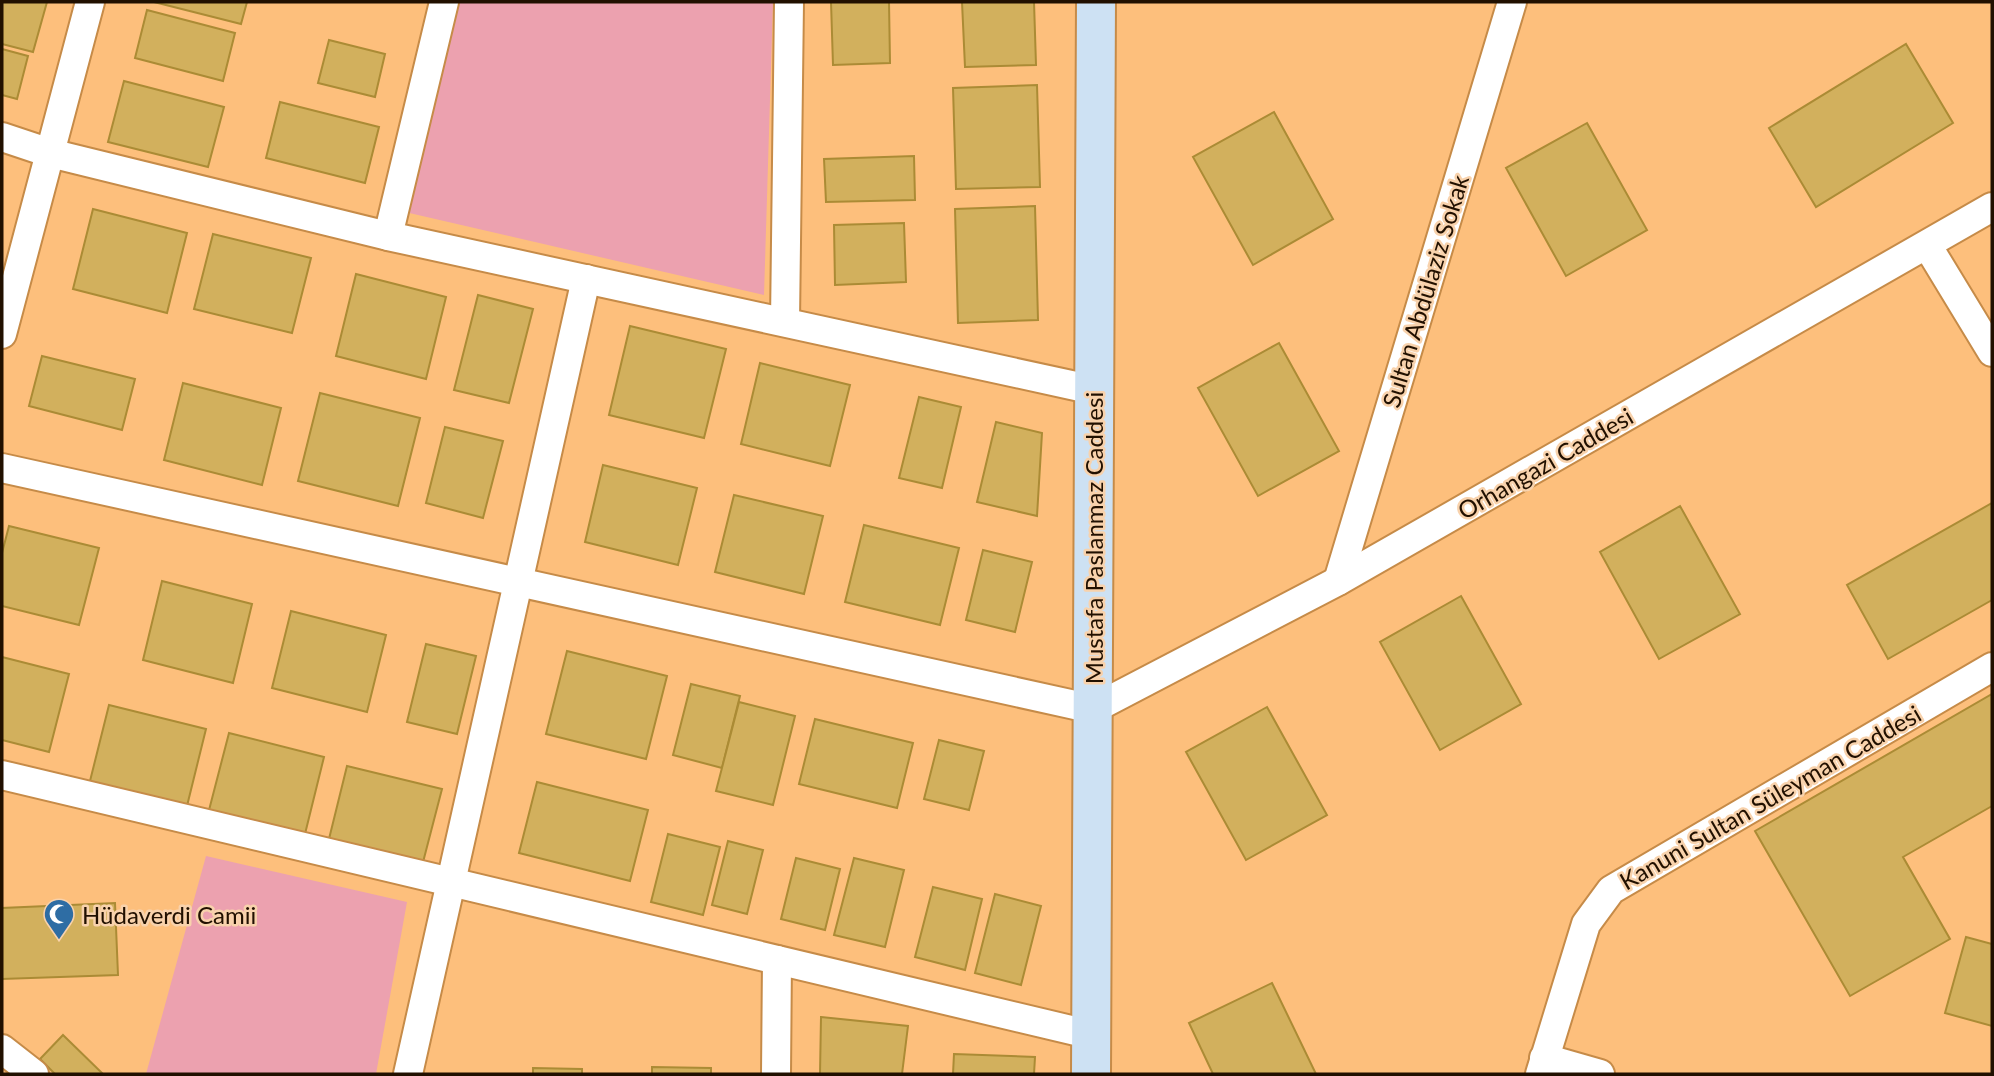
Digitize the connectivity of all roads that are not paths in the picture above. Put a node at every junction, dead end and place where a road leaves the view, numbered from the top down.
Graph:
1 (90, 2) edge
2 (444, 2) edge
3 (789, 2) edge
4 (1096, 2) edge
5 (1512, 2) edge
6 (2, 137) edge
7 (50, 153) junction
8 (1992, 207) edge
9 (387, 236) junction
10 (1927, 245) junction
11 (586, 279) junction
12 (785, 322) junction
13 (2, 334) edge
14 (1992, 352) edge
15 (1094, 390) junction
16 (2, 468) edge
17 (1338, 581) junction
18 (518, 582) junction
19 (1992, 667) edge
20 (1093, 709) junction
21 (2, 775) edge
22 (451, 882) junction
23 (777, 960) junction
24 (1091, 1035) junction
25 (2, 1049) edge
26 (1542, 1066) edge
27 (34, 1074) edge
28 (408, 1074) edge
29 (776, 1074) edge
30 (1091, 1074) edge
31 (1601, 1074) edge

1 - 7 street
2 - 9 street
3 - 12 street
4 - 15 street, Mustafa Paslanmaz Caddesi
5 - 17 street, Sultan Abdülaziz Sokak
6 - 7 street
7 - 9 street
7 - 13 street
8 - 10 street, Orhangazi Caddesi
9 - 11 street
10 - 14 street
10 - 17 street, Orhangazi Caddesi
11 - 12 street
11 - 18 street
12 - 15 street
15 - 20 street, Mustafa Paslanmaz Caddesi
16 - 18 street
17 - 20 street, Orhangazi Caddesi
18 - 20 street
18 - 22 street
19 - 26 street, Kanuni Sultan Süleyman Caddesi
20 - 24 street, Mustafa Paslanmaz Caddesi
21 - 22 street
22 - 23 street
22 - 28 street
23 - 24 street
23 - 29 street
24 - 30 street, Mustafa Paslanmaz Caddesi
25 - 27 street
26 - 31 street

